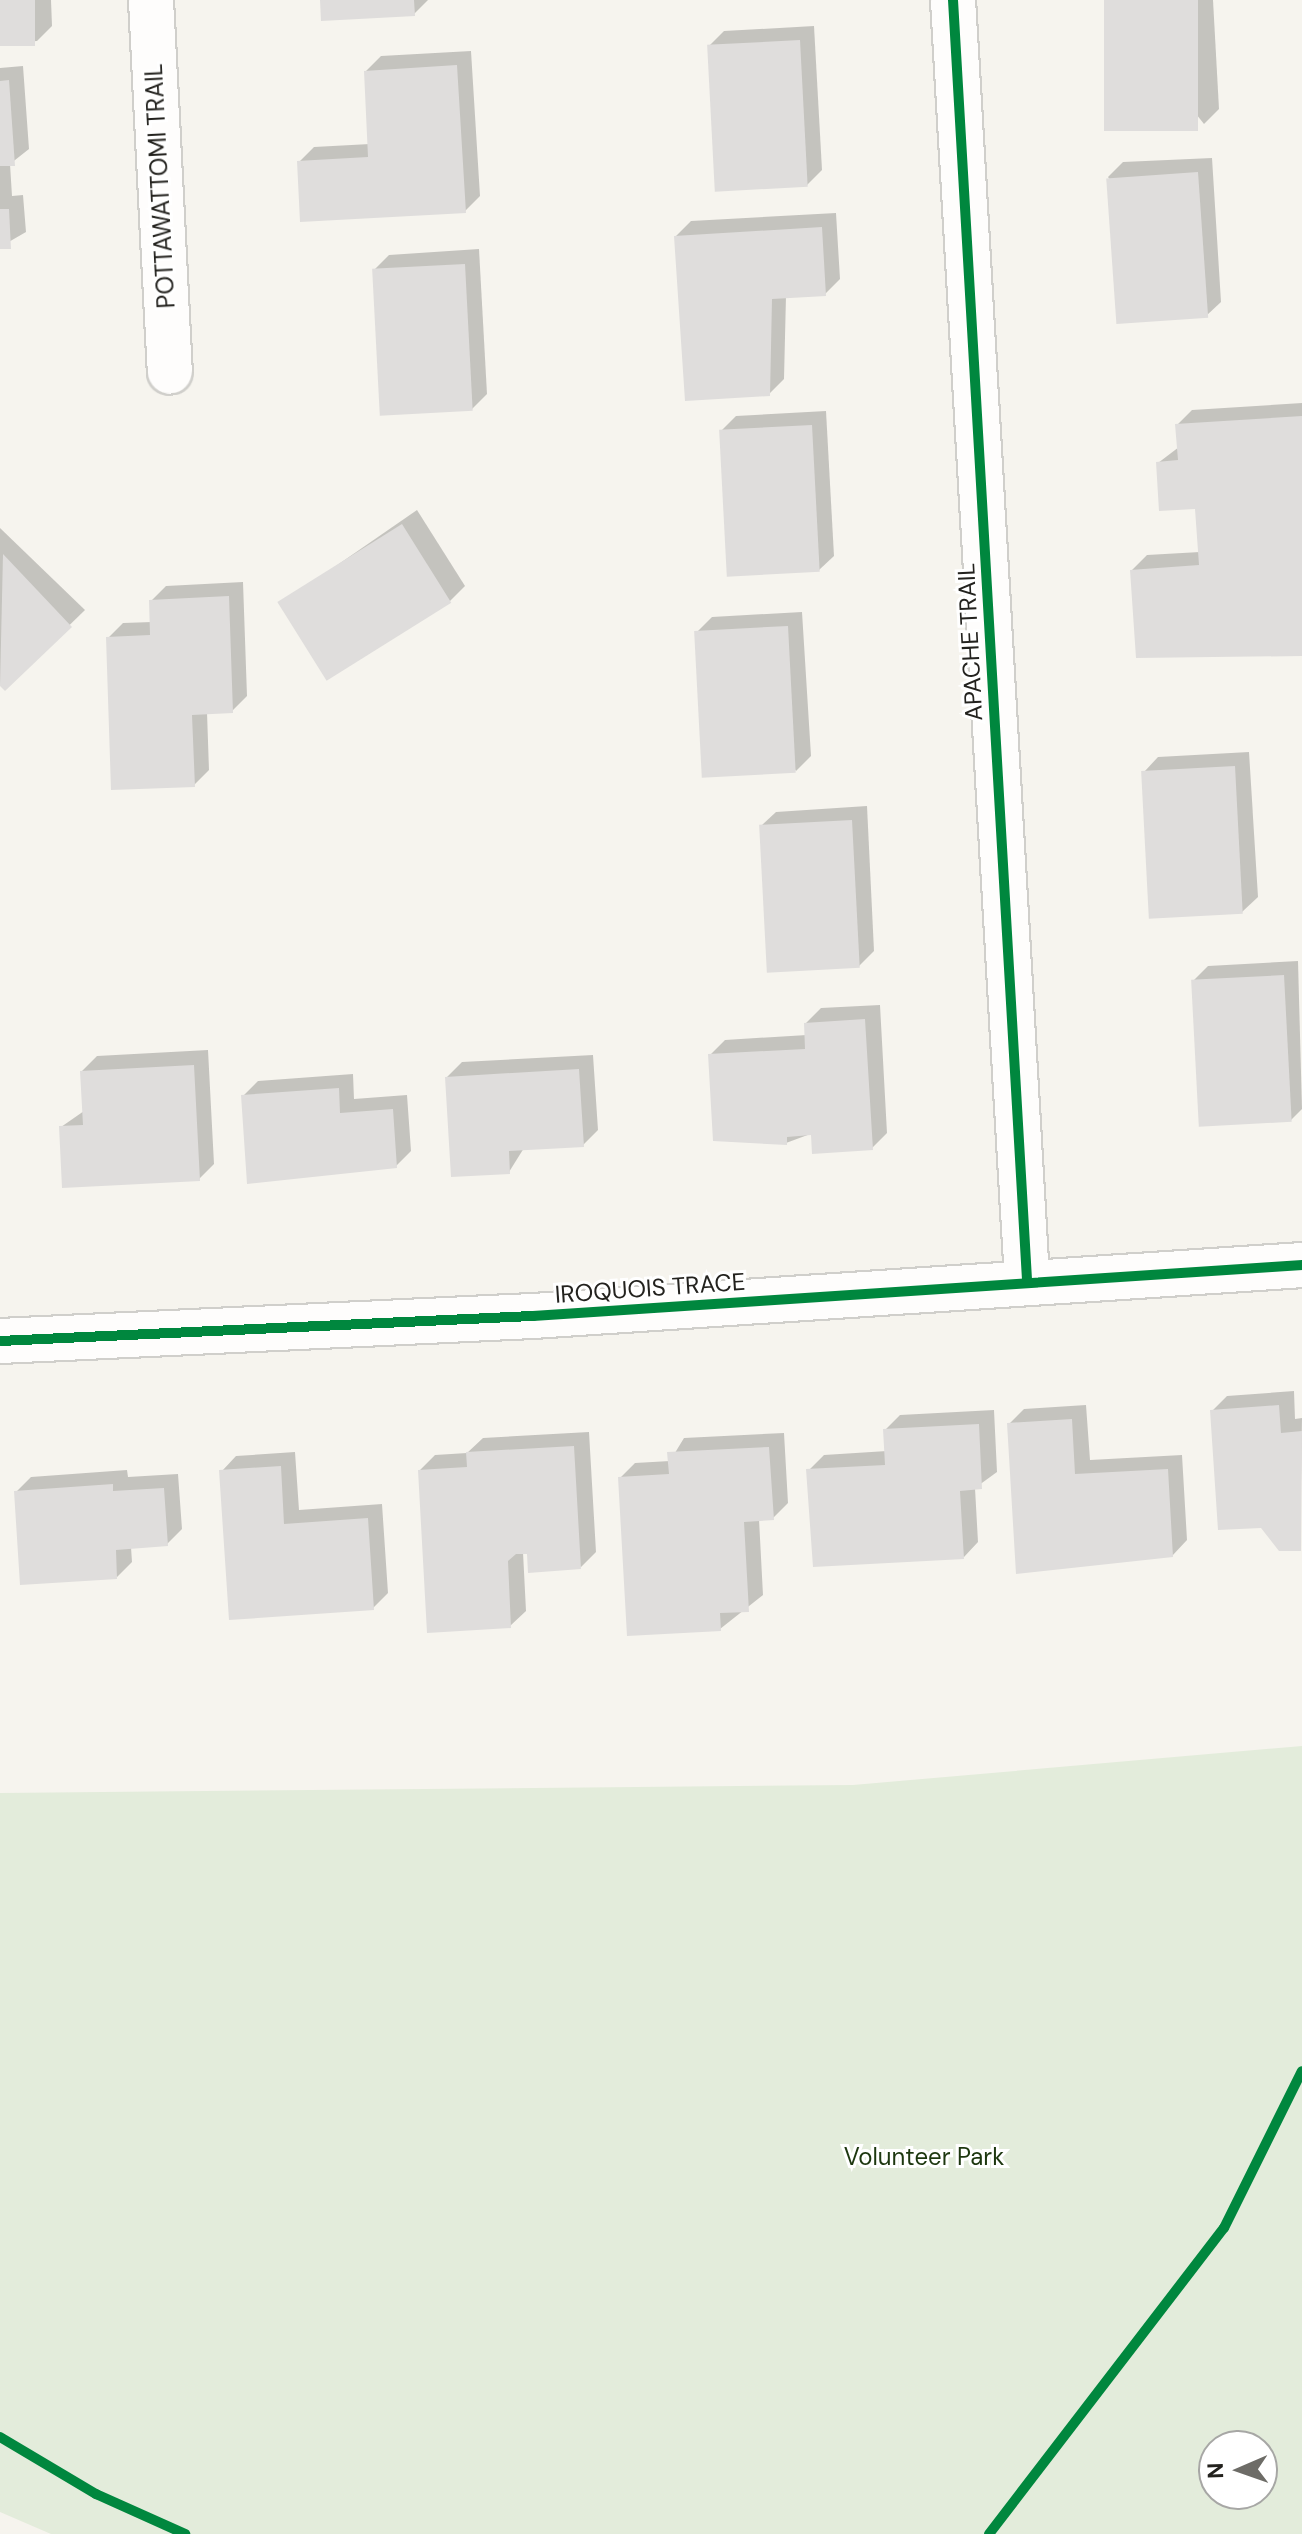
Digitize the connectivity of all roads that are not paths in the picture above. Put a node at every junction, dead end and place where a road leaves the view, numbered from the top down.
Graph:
1 (151, 0) edge
2 (953, 0) edge
3 (170, 372) dead end
4 (1302, 1265) edge
5 (1027, 1281) junction
6 (0, 1341) edge

1 - 3 street, POTTAWATTOMI TRAIL
2 - 5 street, APACHE TRAIL
4 - 5 street, IROQUOIS TRACE
5 - 6 street, IROQUOIS TRACE

